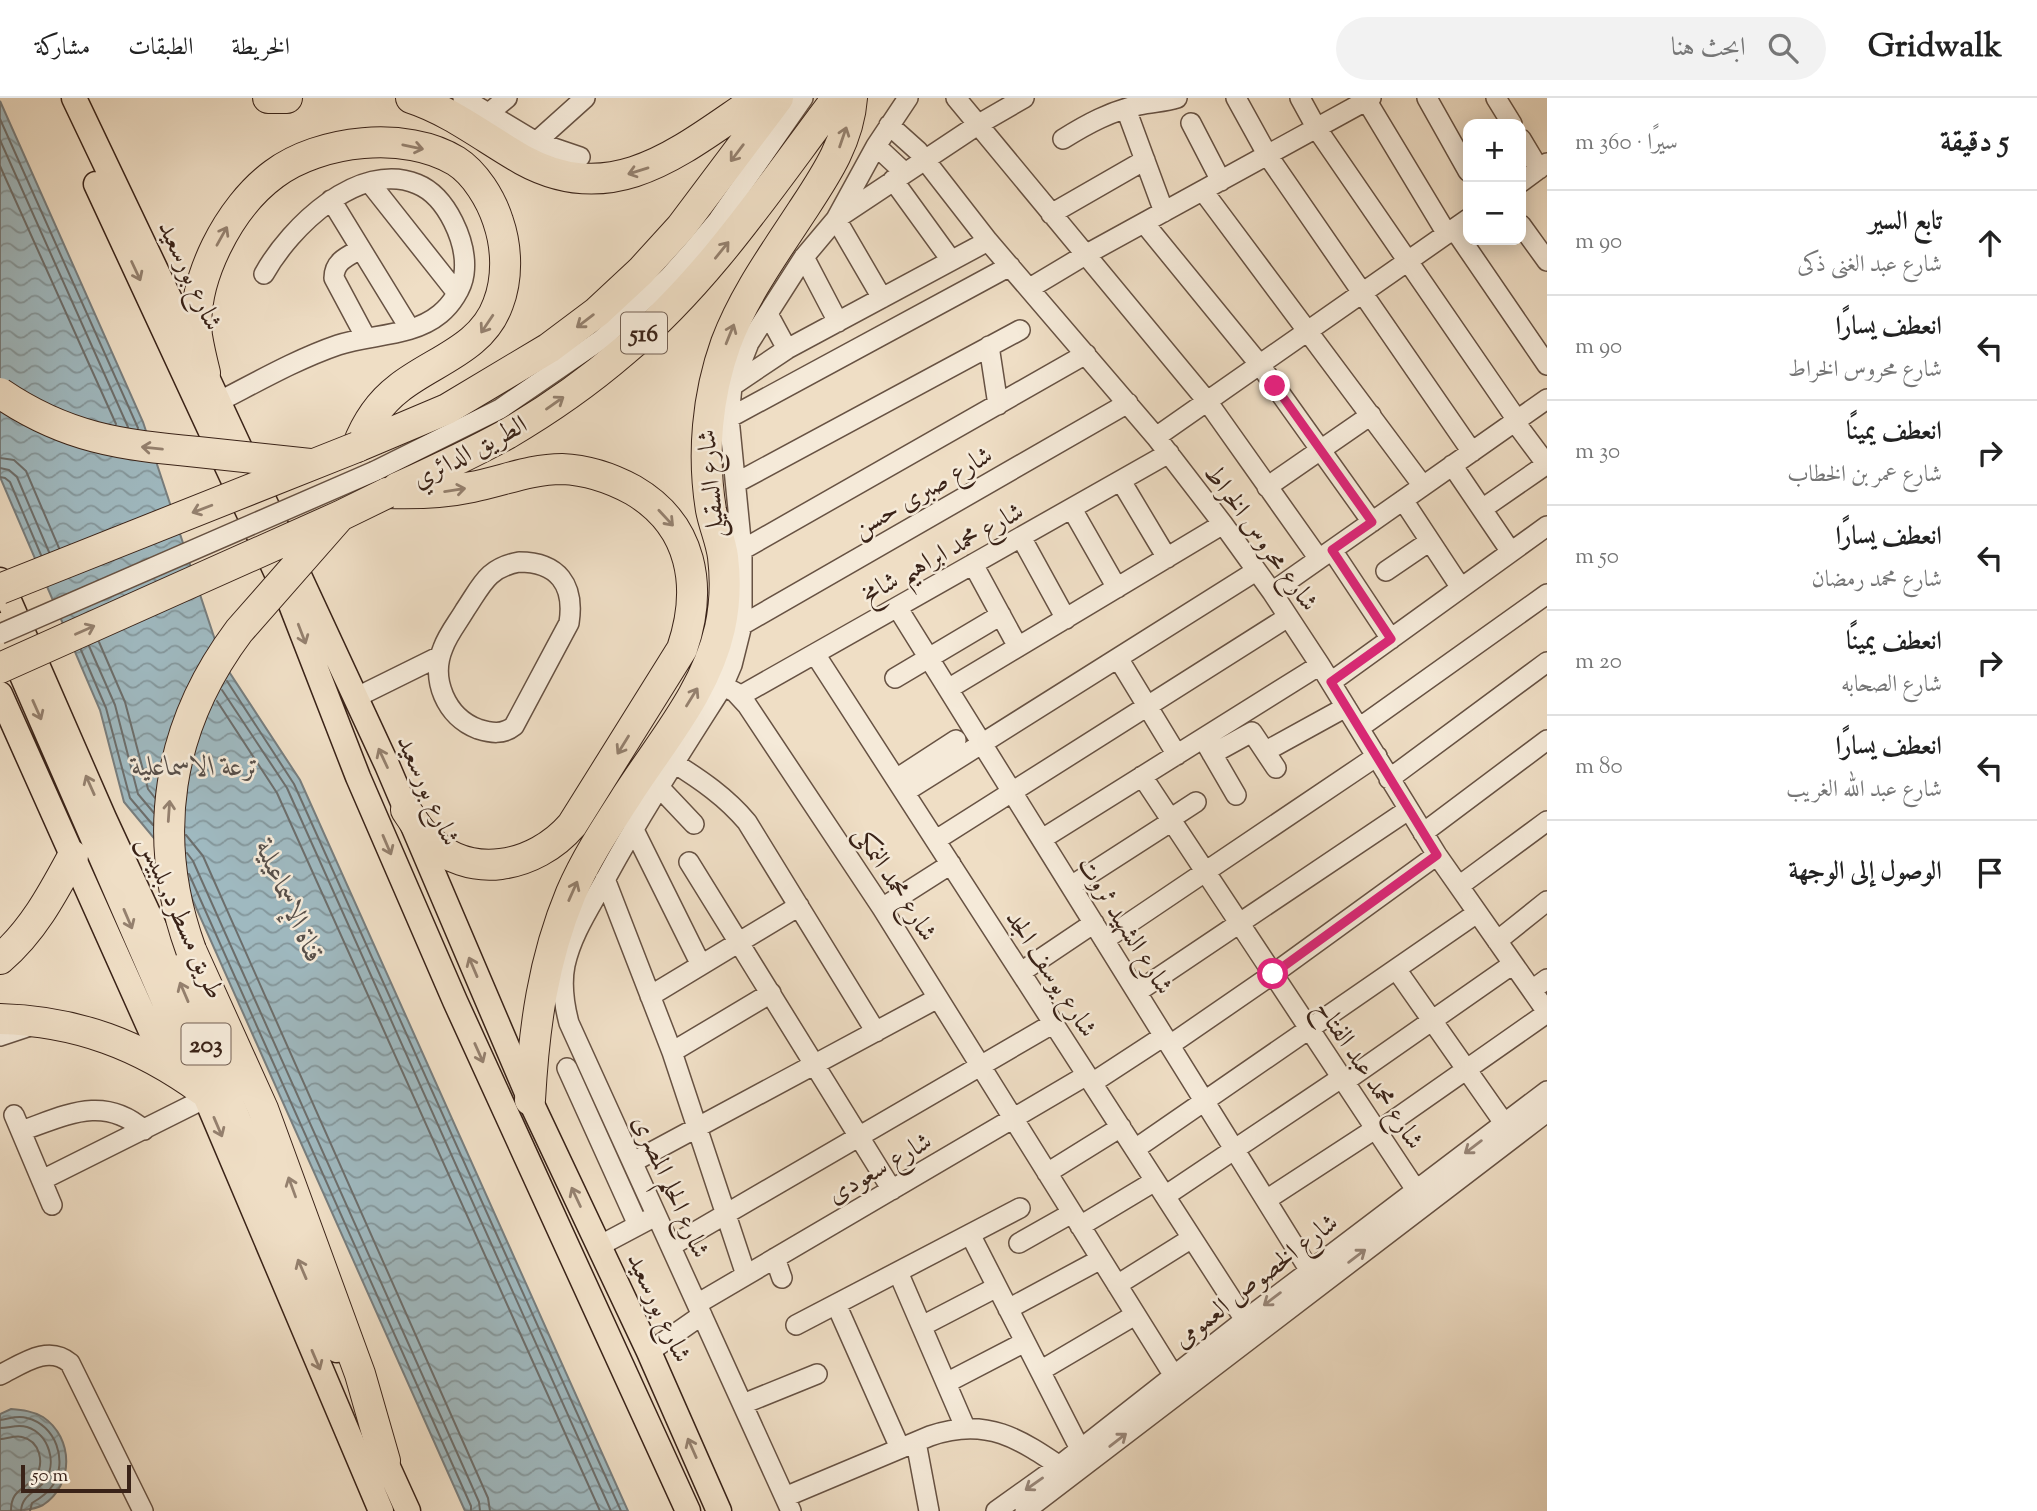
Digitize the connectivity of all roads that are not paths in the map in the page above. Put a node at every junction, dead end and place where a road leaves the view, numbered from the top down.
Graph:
1 (56, 98) edge
2 (74, 98) edge
3 (268, 98) edge
4 (287, 98) edge
5 (411, 98) edge
6 (463, 98) edge
7 (507, 98) edge
8 (585, 98) edge
9 (759, 98) edge
10 (778, 98) edge
11 (803, 98) edge
12 (837, 98) edge
13 (852, 98) edge
14 (908, 98) edge
15 (956, 98) edge
16 (1177, 98) edge
17 (1236, 98) edge
18 (1300, 98) edge
19 (1427, 98) edge
20 (1496, 98) edge
21 (1020, 99) edge
22 (1367, 99) edge
23 (1126, 108) junction
24 (489, 113) junction
25 (1509, 119) edge
26 (1191, 123) dead end
27 (979, 124) junction
28 (889, 125) junction
29 (1317, 129) junction
30 (1063, 139) dead end
31 (536, 142) junction
32 (1526, 144) edge
33 (876, 146) junction
34 (1268, 156) junction
35 (580, 157) dead end
36 (924, 159) junction
37 (1145, 160) junction
38 (1463, 162) edge
39 (1543, 166) edge
40 (899, 177) junction
41 (1526, 178) edge
42 (370, 183) junction
43 (1212, 186) junction
44 (331, 200) junction
45 (1164, 212) junction
46 (1051, 214) junction
47 (836, 219) junction
48 (1144, 223) junction
49 (1456, 227) edge
50 (1526, 232) edge
51 (988, 240) junction
52 (361, 249) junction
53 (1085, 255) junction
54 (804, 257) junction
55 (951, 260) junction
56 (1408, 261) junction
57 (1547, 261) edge
58 (1010, 266) junction
59 (264, 274) dead end
60 (1030, 288) junction
61 (457, 293) junction
62 (1363, 293) junction
63 (883, 298) junction
64 (768, 314) junction
65 (838, 322) junction
66 (410, 330) junction
67 (1020, 330) dead end
68 (1309, 330) junction
69 (366, 338) junction
70 (989, 346) junction
71 (787, 349) junction
72 (1086, 354) junction
73 (1260, 365) junction
74 (1547, 365) edge
75 (205, 373) junction
76 (732, 386) junction
77 (0, 393) edge
78 (1547, 399) edge
79 (1207, 401) junction
80 (218, 402) junction
81 (1128, 403) junction
82 (998, 405) junction
83 (1371, 415) junction
84 (729, 418) junction
85 (1516, 421) junction
86 (1156, 437) junction
87 (1321, 450) junction
88 (1472, 452) junction
89 (1169, 453) junction
90 (317, 464) junction
91 (1547, 464) edge
92 (1452, 466) junction
93 (373, 470) junction
94 (1121, 481) junction
95 (736, 483) junction
96 (1423, 486) junction
97 (1267, 487) junction
98 (1403, 500) junction
99 (1072, 509) junction
100 (1482, 509) junction
101 (340, 516) junction
102 (1372, 522) junction
103 (1223, 524) junction
104 (1547, 526) edge
105 (1021, 537) junction
106 (1430, 541) junction
107 (742, 550) junction
108 (1511, 552) junction
109 (1326, 554) junction
110 (1167, 558) junction
111 (973, 564) junction
112 (1256, 571) junction
113 (1386, 572) dead end
114 (0, 580) edge
115 (1117, 588) junction
116 (1461, 588) junction
117 (0, 589) edge
118 (1272, 592) junction
119 (1547, 594) edge
120 (897, 607) junction
121 (1001, 615) junction
122 (1288, 617) junction
123 (1066, 618) junction
124 (0, 625) edge
125 (742, 625) junction
126 (0, 634) edge
127 (1391, 639) junction
128 (1018, 647) junction
129 (815, 654) junction
130 (440, 656) junction
131 (929, 658) junction
132 (1118, 658) junction
133 (1547, 662) edge
134 (1320, 665) junction
135 (0, 668) edge
136 (895, 678) dead end
137 (1331, 682) junction
138 (948, 689) junction
139 (732, 691) junction
140 (0, 694) edge
141 (355, 698) junction
142 (1147, 706) junction
143 (1346, 707) junction
144 (331, 708) junction
145 (1359, 728) junction
146 (956, 740) dead end
147 (1547, 740) edge
148 (982, 743) junction
149 (1207, 746) junction
150 (1177, 755) junction
151 (1377, 756) junction
152 (674, 763) junction
153 (1142, 776) junction
154 (1390, 779) junction
155 (659, 786) junction
156 (900, 786) junction
157 (1012, 792) junction
158 (1236, 795) dead end
159 (1196, 802) dead end
160 (406, 810) junction
161 (1408, 810) junction
162 (1171, 820) junction
163 (1547, 821) edge
164 (694, 824) dead end
165 (633, 828) junction
166 (1423, 833) junction
167 (1042, 839) junction
168 (936, 840) junction
169 (1437, 855) junction
170 (73, 856) junction
171 (689, 862) dead end
172 (951, 864) junction
173 (1205, 872) junction
174 (605, 879) junction
175 (1071, 886) junction
176 (1459, 887) junction
177 (1547, 901) edge
178 (799, 906) junction
179 (882, 908) junction
180 (1477, 912) junction
181 (1239, 923) junction
182 (1099, 932) junction
183 (1497, 940) junction
184 (740, 942) junction
185 (0, 959) edge
186 (1513, 964) junction
187 (701, 965) junction
188 (1396, 969) junction
189 (1020, 972) junction
190 (1273, 974) junction
191 (1539, 984) edge
192 (1137, 992) junction
193 (771, 993) junction
194 (650, 996) junction
195 (938, 998) junction
196 (1547, 1013) edge
197 (0, 1019) edge
198 (1432, 1020) junction
199 (41, 1022) junction
200 (1054, 1023) junction
201 (1309, 1029) junction
202 (876, 1032) junction
203 (0, 1036) edge
204 (1167, 1041) junction
205 (672, 1052) junction
206 (815, 1065) junction
207 (981, 1066) junction
208 (567, 1068) dead end
209 (1467, 1070) junction
210 (1090, 1079) junction
211 (1343, 1080) junction
212 (200, 1085) junction
213 (1547, 1091) edge
214 (530, 1100) junction
215 (1205, 1101) junction
216 (1547, 1112) edge
217 (1013, 1118) junction
218 (1504, 1123) junction
219 (1121, 1127) junction
220 (697, 1128) junction
221 (144, 1130) junction
222 (1376, 1131) junction
223 (860, 1137) junction
224 (1135, 1149) junction
225 (1235, 1149) junction
226 (633, 1163) junction
227 (1047, 1172) junction
228 (42, 1180) junction
229 (1160, 1188) junction
230 (892, 1189) junction
231 (1416, 1190) junction
232 (1266, 1200) junction
233 (52, 1205) dead end
234 (1020, 1208) dead end
235 (657, 1215) junction
236 (726, 1215) junction
237 (1076, 1220) junction
238 (638, 1226) junction
239 (970, 1234) junction
240 (1192, 1238) junction
241 (1018, 1243) dead end
242 (599, 1246) junction
243 (671, 1247) junction
244 (775, 1258) junction
245 (1101, 1259) junction
246 (1310, 1271) junction
247 (898, 1272) junction
248 (746, 1275) junction
249 (782, 1278) dead end
250 (1116, 1285) junction
251 (997, 1287) junction
252 (836, 1304) junction
253 (700, 1309) junction
254 (1008, 1309) junction
255 (1135, 1315) junction
256 (1245, 1320) junction
257 (796, 1325) dead end
258 (922, 1326) junction
259 (1025, 1342) junction
260 (649, 1352) junction
261 (1040, 1371) junction
262 (817, 1374) dead end
263 (0, 1375) edge
264 (1174, 1376) junction
265 (946, 1382) junction
266 (743, 1404) junction
267 (965, 1427) junction
268 (908, 1445) junction
269 (1080, 1449) junction
270 (384, 1461) junction
271 (1067, 1470) junction
272 (788, 1504) edge
273 (143, 1511) edge
274 (381, 1511) edge
275 (408, 1511) edge
276 (688, 1511) edge
277 (719, 1511) edge
278 (929, 1511) edge
279 (996, 1511) edge
280 (1025, 1511) edge

1 -> 144 main road, شارع بورسعيد
2 - 75 main road, شارع بورسعيد
3 - 4 highway
9 -> 5 highway
6 - 24 street
7 - 24 street
8 - 31 street
10 -> 93 highway, الطريق الدائري / 516
11 - 93 street
93 -> 12 highway, الطريق الدائري / 516
214 -> 13 highway
14 - 28 street, شارع السقيلى
15 - 27 street
16 - 23 street
17 - 34 street
18 - 29 street
19 - 38 street
20 - 25 street
21 - 27 street
22 - 29 street
22 - 49 street
23 - 30 street
23 - 37 street
24 - 31 street
26 - 43 street
27 - 36 street
27 - 46 street
28 - 33 street, شارع السقيلى
28 - 36 street, شارع محروس الخراط
29 - 34 street
29 - 56 street
31 - 35 street
32 - 39 street
33 - 40 street
33 - 47 street, شارع السقيلى
34 - 43 street
34 - 62 street
36 - 40 street
36 - 51 street, شارع محروس الخراط
37 - 45 street
37 - 46 street
39 - 41 street
40 - 47 street
40 - 55 street
42 - 44 street
42 - 61 street
42 - 61 street
43 - 45 street
43 - 68 street
44 - 52 street
44 - 59 street
45 - 48 street
46 - 53 street
47 - 54 street, شارع السقيلى
47 - 63 street
48 - 53 street
48 - 73 street
49 - 56 street
49 - 74 street
50 - 57 street
51 - 55 street
51 - 58 street, شارع محروس الخراط
52 - 66 street
52 - 69 street
53 - 60 street
53 - 79 street
54 - 64 street, شارع السقيلى
54 - 65 street
55 - 63 street
56 - 62 street
56 - 85 street
58 - 60 street, شارع محروس الخراط
58 - 84 street
60 - 72 street, شارع محروس الخراط
61 - 66 street
62 - 68 street
62 - 88 street
63 - 65 street
64 - 71 street
64 - 76 street, شارع السقيلى
65 - 71 street
66 - 69 street
67 - 70 street
68 - 73 street
68 - 83 street
69 - 80 street
70 - 82 street
70 - 95 street
71 - 76 street
72 - 81 street, شارع محروس الخراط
72 - 82 street
73 - 79 street
73 - 87 street
75 - 80 main road, شارع بورسعيد
75 -> 93 highway
76 - 84 street, شارع السقيلى
90 -> 77 highway, bridge
78 - 85 street
79 - 86 street
79 - 97 street
80 - 141 main road, شارع بورسعيد
81 - 86 street, شارع محروس الخراط
81 - 125 street, شارع صبرى حسن
82 - 107 street
83 - 87 street
83 - 96 street
84 - 95 street, شارع السقيلى
85 - 88 street
85 - 91 street
86 - 89 street, شارع محروس الخراط
87 - 97 street
87 - 102 street
88 - 92 street
89 - 94 street, شارع محمد ابراهيم شامخ
89 - 103 street, شارع محروس الخراط
90 - 93 highway, الطريق الدائري / 516, bridge
90 -> 117 highway, الطريق الدائري / 516, bridge
91 - 100 street
92 - 96 street
92 - 100 street
93 - 101 highway, الطريق الدائري / 516, bridge
93 - 126 street, bridge
93 -> 160 highway
94 - 99 street, شارع محمد ابراهيم شامخ
94 - 110 street
95 - 107 street, شارع السقيلى
96 - 98 street
97 - 109 street
98 - 102 street
98 - 106 street
99 - 105 street, شارع محمد ابراهيم شامخ
99 - 115 street
100 - 108 street
135 -> 101 highway, الطريق الدائري / 516, bridge
270 -> 101 highway, bridge
102 - 109 street
103 - 110 street
103 - 112 street, شارع محروس الخراط
104 - 108 street
105 - 111 street, شارع محمد ابراهيم شامخ
105 - 123 street
106 - 113 street
106 - 116 street
107 - 125 street, شارع السقيلى
108 - 116 street
109 - 118 street
109 - 127 street
110 - 115 street
111 - 120 street, شارع محمد ابراهيم شامخ
111 - 121 street
112 - 118 street, شارع محروس الخراط
112 - 132 street
270 -> 114 main road, طريق مسطرد, بلبيس / 203
115 - 123 street
116 - 127 street
118 - 122 street, شارع محروس الخراط
119 - 145 street
120 - 129 street, شارع محمد ابراهيم شامخ
120 - 131 street, شارع الشهيد ثروت
121 - 128 street
121 - 131 street
122 - 134 street, شارع محروس الخراط
122 - 142 street
123 - 128 street
124 -> 212 main road, طريق مسطرد, بلبيس / 203
125 - 139 street, شارع السقيلى
127 - 137 street
128 - 138 street
129 - 139 street, شارع محمد ابراهيم شامخ
129 - 156 street, شارع يوسف الجد
130 - 130 street
130 - 141 street
131 - 136 street
131 - 138 street, شارع الشهيد ثروت
132 - 142 street
132 - 148 street
133 - 154 street
134 - 137 street, شارع محروس الخراط
134 - 149 street
137 - 143 street, شارع محروس الخراط
138 - 148 street, شارع الشهيد ثروت
139 - 152 street, شارع السقيلى
139 - 179 street, شارع محمد النمكى
140 - 170 main road
141 - 144 main road
160 -> 141 main road, شارع بورسعيد
142 - 150 street
142 - 157 street
143 - 145 street, شارع محروس الخراط
143 - 149 street
144 -> 276 main road, شارع بورسعيد
145 - 151 street, شارع محروس الخراط
146 - 156 street
147 - 166 street
148 - 156 street
148 - 157 street, شارع الشهيد ثروت
149 - 150 street
149 - 158 street
150 - 153 street
151 - 154 street, شارع محروس الخراط
151 - 173 street
152 - 155 street, شارع السقيلى
152 - 178 street
153 - 162 street, شارع محمد عبد الفتاح
153 - 167 street
154 - 161 street, شارع محروس الخراط
155 - 164 street
155 - 165 street, شارع السقيلى
156 - 168 street, شارع يوسف الجد
157 - 167 street, شارع الشهيد ثروت
157 - 168 street
159 - 162 street
214 -> 160 main road, شارع بورسعيد
161 - 166 street, شارع محروس الخراط
161 - 181 street
162 - 173 street, شارع محمد عبد الفتاح
162 - 175 street
163 - 176 street
165 - 174 street, شارع السقيلى
165 - 187 street
166 - 169 street, شارع محروس الخراط
167 - 175 street, شارع الشهيد ثروت
168 - 172 street, شارع يوسف الجد
169 - 176 street, شارع محروس الخراط
169 - 190 street, شارع سعودى
170 - 185 highway
170 - 212 main road
171 - 184 street
172 - 179 street
172 - 189 street, شارع يوسف الجد
173 - 181 street, شارع محمد عبد الفتاح
173 - 182 street
174 - 194 street
174 - 226 street, شارع الحلم المصرى
175 - 182 street, شارع الشهيد ثروت
176 - 180 street, شارع محروس الخراط
177 - 183 street
178 - 184 street
178 - 202 street
179 - 195 street, شارع محمد النمكى
180 - 183 street, شارع محروس الخراط
180 - 188 street
181 - 190 street, شارع محمد عبد الفتاح
181 - 192 street
182 - 189 street
182 - 192 street, شارع الشهيد ثروت
183 - 186 street, شارع محروس الخراط
184 - 187 street
184 - 193 street
186 - 191 street, شارع محروس الخراط
186 - 198 street
187 - 194 street
188 - 198 street
188 - 201 street
189 - 200 street, شارع يوسف الجد
190 - 201 street, شارع محمد عبد الفتاح
190 - 204 street, شارع سعودى
191 - 196 street, شارع محروس الخراط
192 - 204 street, شارع الشهيد ثروت
193 - 205 street
193 - 206 street
194 - 205 street
195 - 202 street
195 - 207 street, شارع محمد النمكى
196 - 209 street
197 - 199 highway
198 - 209 street
198 - 211 street
199 - 203 street
199 - 212 highway
200 - 207 street
200 - 210 street, شارع يوسف الجد
201 - 211 street, شارع محمد عبد الفتاح
201 - 215 street
202 - 206 street
204 - 210 street, شارع سعودى
204 - 215 street, شارع الشهيد ثروت
205 - 220 street
206 - 220 street
206 - 223 street
207 - 217 street, شارع محمد النمكى
207 - 223 street
208 - 238 street
209 - 218 street
209 - 222 street
210 - 217 street, شارع سعودى
210 - 219 street, شارع يوسف الجد
211 - 222 street, شارع محمد عبد الفتاح
211 - 225 street
212 - 221 street
212 -> 274 main road, طريق مسطرد, بلبيس / 203
213 - 218 street, شارع الخصوص العمومى
242 -> 214 main road, شارع بورسعيد
215 - 224 street
215 - 225 street, شارع الشهيد ثروت
271 -> 216 street, شارع الخصوص العمومى
217 - 227 street, شارع محمد النمكى
217 - 230 street, شارع سعودى
218 -> 231 street, شارع الخصوص العمومى
219 - 224 street, شارع يوسف الجد
219 - 227 street
220 - 226 street
220 - 236 street
221 - 228 street
221 - 228 street
222 - 231 street, شارع محمد عبد الفتاح
222 - 232 street
223 - 230 street
223 - 236 street
224 - 229 street, شارع يوسف الجد
225 - 229 street
225 - 232 street, شارع الشهيد ثروت
226 - 235 street, شارع الحلم المصرى
227 - 237 street, شارع محمد النمكى
228 - 233 street
229 - 237 street
229 - 240 street, شارع يوسف الجد
230 - 244 street, شارع سعودى
231 - 246 street, شارع الخصوص العمومى
232 - 246 street, شارع الشهيد ثروت
234 - 239 street
235 - 238 street
235 - 243 street, شارع الحلم المصرى
236 - 243 street
236 - 248 street
237 - 241 street
237 - 245 street, شارع محمد النمكى
238 - 242 street
239 - 247 street
239 - 251 street
240 - 250 street
240 - 256 street, شارع يوسف الجد
242 - 260 main road, شارع بورسعيد
243 - 253 street, شارع الحلم المصرى
244 - 248 street, شارع سعودى
244 - 249 street
245 - 250 street, شارع محمد النمكى
245 - 254 street
246 -> 256 street, شارع الخصوص العمومى
247 - 252 street
247 - 258 street
248 - 253 street, شارع سعودى
250 - 255 street, شارع محمد النمكى
251 - 254 street
251 - 258 street
252 - 257 street
252 - 268 street
253 - 260 street, شارع سعودى
253 - 266 street, شارع الحلم المصرى
254 - 259 street
255 - 261 street
255 - 264 street, شارع محمد النمكى
256 - 264 street, شارع الخصوص العمومى
258 - 265 street
259 - 261 street
259 - 265 street
277 -> 260 main road, شارع بورسعيد
261 - 269 street
262 - 266 street
263 - 273 street
264 - 269 street, شارع الخصوص العمومى
265 - 267 street
266 - 272 street, شارع الحلم المصرى
267 - 268 street
267 - 271 street
268 - 272 street
268 - 278 street
269 - 271 street, شارع الخصوص العمومى
270 - 275 main road, طريق مسطرد, بلبيس / 203
271 -> 279 street, شارع الخصوص العمومى
271 - 280 street, شارع الخصوص العمومى

